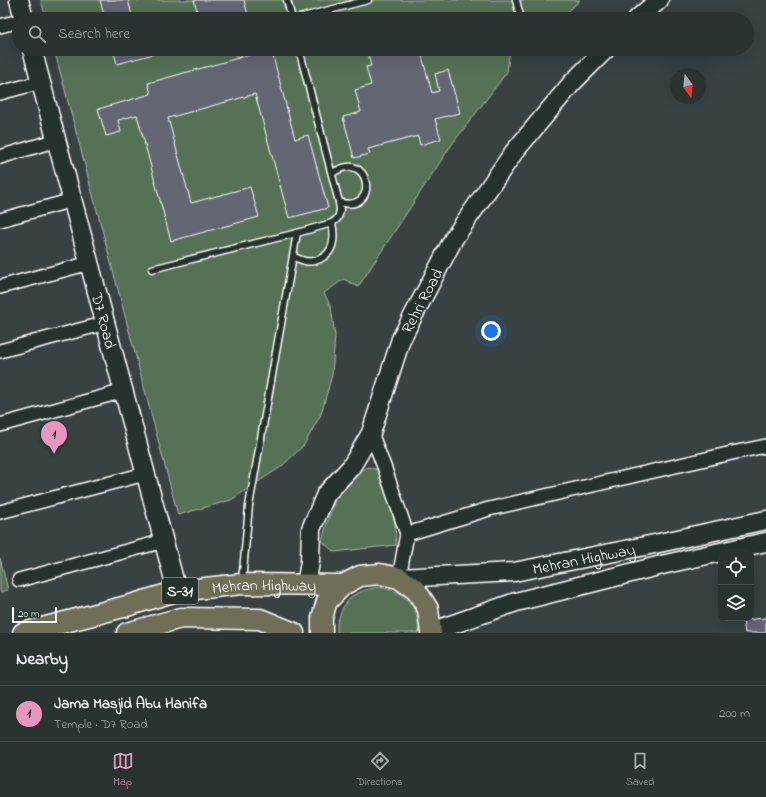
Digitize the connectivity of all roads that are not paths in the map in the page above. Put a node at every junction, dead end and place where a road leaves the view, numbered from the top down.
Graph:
1 (19, 0) edge
2 (286, 0) edge
3 (368, 0) edge
4 (516, 0) edge
5 (659, 0) edge
6 (22, 12) edge
7 (290, 12) edge
8 (321, 12) edge
9 (519, 12) edge
10 (645, 12) edge
11 (12, 23) edge
12 (0, 26) edge
13 (34, 56) edge
14 (301, 56) edge
15 (599, 56) edge
16 (41, 82) junction
17 (0, 93) edge
18 (57, 140) junction
19 (0, 157) edge
20 (332, 174) junction
21 (73, 200) junction
22 (339, 202) junction
23 (0, 220) edge
24 (332, 223) junction
25 (297, 233) junction
26 (293, 257) junction
27 (90, 263) junction
28 (152, 269) dead end
29 (0, 287) edge
30 (106, 323) junction
31 (0, 352) edge
32 (124, 391) junction
33 (0, 425) edge
34 (371, 433) junction
35 (766, 446) edge
36 (145, 474) junction
37 (0, 512) edge
38 (766, 520) edge
39 (407, 534) junction
40 (164, 541) junction
41 (766, 542) edge
42 (399, 578) junction
43 (19, 580) dead end
44 (242, 584) junction
45 (306, 585) junction
46 (343, 585) junction
47 (177, 591) junction
48 (156, 597) junction
49 (163, 623) junction
50 (431, 632) edge
51 (23, 633) edge
52 (127, 633) edge
53 (294, 633) edge
54 (322, 633) edge

1 - 6 street
2 - 7 lane
3 - 8 lane
4 - 9 lane
5 - 10 street
11 - 12 street
13 - 16 street, D7 Road
14 - 20 lane
15 - 34 street, Rehri Road
16 - 17 street
16 - 18 street, D7 Road
18 - 19 street
18 - 21 street, D7 Road
20 - 22 lane
20 - 22 lane
21 - 23 street
21 - 27 street, D7 Road
22 - 24 lane
24 - 25 lane
24 - 26 lane
25 - 26 lane
25 - 28 lane
26 - 44 lane
27 - 29 street
27 - 30 street, D7 Road
30 - 31 street
30 - 32 street, D7 Road
32 - 33 street
32 - 36 street, D7 Road
34 - 39 street
34 - 45 street, Rehri Road
35 - 39 street
36 - 37 street
36 - 40 street, D7 Road
38 - 42 street, Mehran Highway
39 - 42 street
40 - 43 street
40 - 47 street, D7 Road
41 - 50 street
42 - 46 main road
42 - 50 main road
44 - 45 main road, Mehran Highway / S-31
44 - 47 main road, Mehran Highway / S-31
45 - 46 main road, Mehran Highway / S-31
46 - 54 main road
47 - 48 main road, Mehran Highway / S-31
48 - 49 main road
48 - 51 main road, Mehran Highway / S-31
49 - 52 main road, Mehran Highway / S-31
49 - 53 main road, Mehran Highway / S-31

